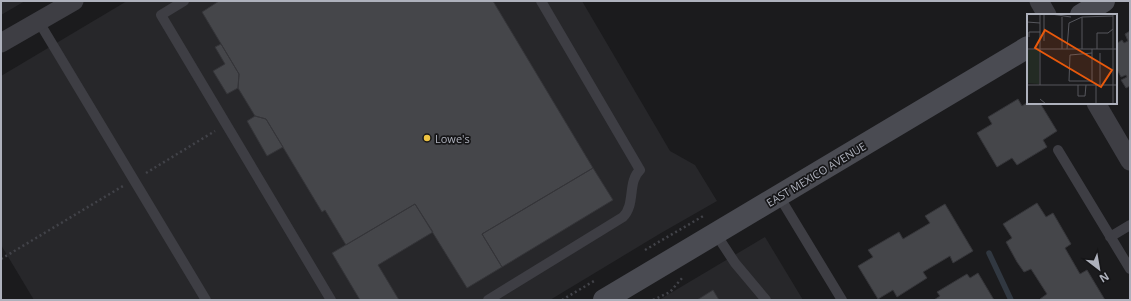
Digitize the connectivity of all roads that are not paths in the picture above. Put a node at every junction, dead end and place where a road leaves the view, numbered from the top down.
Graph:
1 (74, 1) edge
2 (184, 1) edge
3 (541, 1) edge
4 (1039, 1) edge
5 (1104, 1) edge
6 (1046, 14) edge
7 (1083, 14) edge
8 (39, 22) junction
9 (1, 43) edge
10 (1027, 48) edge
11 (1097, 104) edge
12 (1058, 150) dead end
13 (1130, 161) edge
14 (779, 196) junction
15 (1130, 225) edge
16 (716, 234) junction
17 (1110, 237) junction
18 (1130, 269) edge
19 (206, 300) edge
20 (331, 300) edge
21 (488, 300) edge
22 (604, 300) edge
23 (766, 300) edge
24 (842, 300) edge

1 - 8 street
2 - 20 lane
3 - 21 lane
4 - 6 street
5 - 7 street
8 - 9 street
8 - 19 lane
10 - 14 street, EAST MEXICO AVENUE
11 - 13 street
12 - 17 lane
14 - 16 street, EAST MEXICO AVENUE
14 - 24 lane
15 - 17 lane
16 - 22 street, EAST MEXICO AVENUE
16 - 23 lane
17 - 18 lane

